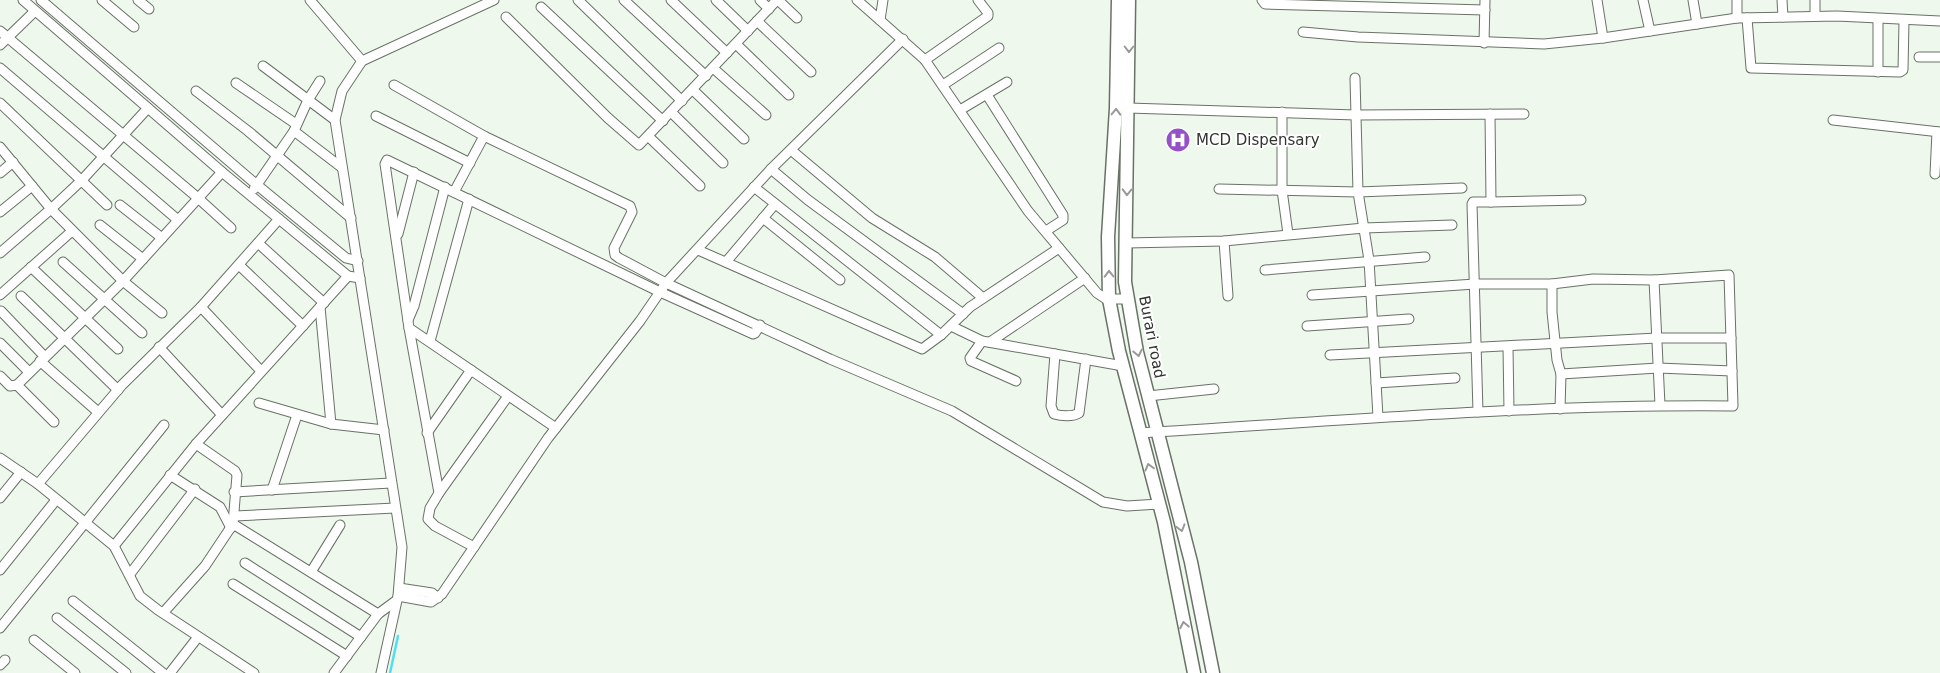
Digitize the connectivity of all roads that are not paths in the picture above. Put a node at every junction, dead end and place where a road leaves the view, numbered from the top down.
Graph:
1 (23, 0) edge
2 (41, 0) edge
3 (102, 0) edge
4 (138, 0) edge
5 (310, 0) edge
6 (494, 0) edge
7 (578, 0) edge
8 (624, 0) edge
9 (671, 0) edge
10 (716, 0) edge
11 (760, 0) edge
12 (778, 0) edge
13 (857, 0) edge
14 (883, 0) edge
15 (978, 0) edge
16 (1118, 0) edge
17 (1129, 0) edge
18 (1262, 0) edge
19 (1485, 0) edge
20 (1597, 0) edge
21 (1643, 0) edge
22 (1693, 0) edge
23 (1737, 0) edge
24 (1782, 0) edge
25 (1815, 0) edge
26 (540, 7) dead end
27 (148, 9) dead end
28 (769, 9) junction
29 (1485, 10) junction
30 (35, 11) junction
31 (1815, 16) junction
32 (1783, 17) junction
33 (506, 18) dead end
34 (797, 18) dead end
35 (1742, 18) junction
36 (1878, 19) junction
37 (880, 20) junction
38 (757, 21) junction
39 (1904, 21) junction
40 (1940, 21) edge
41 (1697, 24) junction
42 (134, 27) dead end
43 (0, 30) edge
44 (748, 31) junction
45 (1650, 31) junction
46 (1303, 32) dead end
47 (8, 38) junction
48 (1603, 38) junction
49 (903, 39) junction
50 (1484, 43) junction
51 (736, 44) junction
52 (0, 45) edge
53 (999, 48) dead end
54 (727, 53) junction
55 (1920, 57) dead end
56 (1940, 57) edge
57 (925, 60) junction
58 (362, 61) junction
59 (263, 66) dead end
60 (0, 68) edge
61 (713, 68) junction
62 (811, 72) dead end
63 (1878, 72) junction
64 (706, 76) junction
65 (1356, 78) dead end
66 (320, 81) dead end
67 (1007, 82) dead end
68 (236, 83) dead end
69 (394, 84) dead end
70 (943, 85) junction
71 (693, 90) junction
72 (196, 91) dead end
73 (789, 94) dead end
74 (987, 94) junction
75 (308, 100) junction
76 (682, 101) junction
77 (0, 103) edge
78 (148, 108) junction
79 (1128, 108) junction
80 (960, 110) junction
81 (671, 112) junction
82 (1282, 112) junction
83 (1490, 114) junction
84 (1524, 114) dead end
85 (766, 115) dead end
86 (1356, 115) junction
87 (376, 116) dead end
88 (335, 120) junction
89 (1834, 120) dead end
90 (663, 121) junction
91 (295, 128) junction
92 (1938, 132) edge
93 (123, 135) junction
94 (484, 136) junction
95 (649, 137) junction
96 (744, 139) dead end
97 (200, 144) junction
98 (0, 147) edge
99 (791, 150) junction
100 (104, 156) junction
101 (278, 156) junction
102 (12, 162) junction
103 (470, 162) junction
104 (722, 164) dead end
105 (1113, 164) junction
106 (1127, 164) junction
107 (341, 167) junction
108 (771, 169) junction
109 (222, 172) junction
110 (414, 172) junction
111 (0, 173) edge
112 (1935, 174) dead end
113 (82, 180) junction
114 (32, 186) junction
115 (700, 186) dead end
116 (445, 187) junction
117 (754, 187) junction
118 (456, 188) junction
119 (1462, 188) dead end
120 (1218, 189) dead end
121 (254, 190) junction
122 (1282, 190) junction
123 (1358, 192) junction
124 (198, 198) junction
125 (469, 199) junction
126 (1581, 200) dead end
127 (1491, 202) junction
128 (120, 204) dead end
129 (775, 204) junction
130 (107, 205) dead end
131 (51, 209) junction
132 (0, 212) edge
133 (352, 218) junction
134 (763, 218) junction
135 (279, 219) junction
136 (178, 220) junction
137 (100, 225) dead end
138 (1452, 225) dead end
139 (231, 228) dead end
140 (1364, 228) junction
141 (72, 231) junction
142 (1046, 231) junction
143 (1288, 234) junction
144 (162, 238) junction
145 (397, 240) junction
146 (1224, 241) junction
147 (258, 243) junction
148 (1126, 243) junction
149 (1059, 248) junction
150 (698, 250) junction
151 (0, 253) edge
152 (1425, 257) dead end
153 (143, 259) junction
154 (1369, 260) junction
155 (358, 261) junction
156 (63, 262) dead end
157 (726, 262) junction
158 (239, 265) junction
159 (31, 268) junction
160 (1265, 270) dead end
161 (348, 276) junction
162 (360, 278) junction
163 (1084, 278) junction
164 (840, 280) dead end
165 (1654, 280) junction
166 (123, 281) junction
167 (1475, 284) junction
168 (1552, 284) junction
169 (663, 288) junction
170 (1371, 290) junction
171 (0, 295) edge
172 (1312, 295) dead end
173 (21, 296) dead end
174 (1228, 296) dead end
175 (983, 298) junction
176 (105, 299) junction
177 (1109, 299) junction
178 (1128, 299) junction
179 (322, 305) junction
180 (201, 307) junction
181 (1, 311) edge
182 (162, 314) dead end
183 (963, 314) junction
184 (84, 318) junction
185 (1409, 319) dead end
186 (1372, 321) junction
187 (408, 324) junction
188 (303, 326) junction
189 (951, 326) junction
190 (1307, 326) dead end
191 (142, 332) dead end
192 (941, 335) junction
193 (64, 338) junction
194 (1656, 338) junction
195 (1731, 338) junction
196 (430, 341) junction
197 (0, 342) edge
198 (986, 342) junction
199 (1555, 343) junction
200 (159, 347) junction
201 (1508, 347) junction
202 (1478, 348) junction
203 (118, 349) dead end
204 (1374, 352) junction
205 (1054, 354) junction
206 (1330, 355) dead end
207 (43, 359) junction
208 (1086, 359) junction
209 (1123, 366) junction
210 (1658, 368) junction
211 (471, 370) junction
212 (261, 371) junction
213 (1732, 371) junction
214 (29, 372) junction
215 (1561, 374) junction
216 (0, 376) edge
217 (1455, 378) dead end
218 (1016, 382) dead end
219 (1376, 383) junction
220 (17, 384) junction
221 (1214, 389) dead end
222 (118, 390) junction
223 (508, 396) junction
224 (1148, 396) junction
225 (259, 403) dead end
226 (1660, 405) junction
227 (1560, 409) junction
228 (1510, 410) junction
229 (98, 412) junction
230 (1478, 412) junction
231 (222, 415) junction
232 (297, 415) junction
233 (1378, 416) junction
234 (54, 422) dead end
235 (331, 424) junction
236 (164, 425) dead end
237 (556, 428) junction
238 (384, 430) junction
239 (1156, 432) junction
240 (427, 433) junction
241 (1140, 433) junction
242 (196, 444) junction
243 (0, 458) edge
244 (21, 472) junction
245 (170, 475) junction
246 (391, 482) junction
247 (38, 484) junction
248 (195, 489) junction
249 (272, 490) junction
250 (234, 492) junction
251 (439, 493) junction
252 (0, 498) edge
253 (56, 500) junction
254 (1159, 504) junction
255 (395, 508) junction
256 (83, 523) junction
257 (233, 523) junction
258 (340, 525) dead end
259 (114, 546) junction
260 (474, 547) junction
261 (245, 563) dead end
262 (0, 570) edge
263 (311, 572) junction
264 (130, 574) junction
265 (233, 584) dead end
266 (400, 594) junction
267 (73, 601) dead end
268 (163, 613) junction
269 (378, 614) junction
270 (57, 618) dead end
271 (0, 628) edge
272 (198, 636) junction
273 (361, 637) junction
274 (34, 640) dead end
275 (347, 656) junction
276 (75, 673) edge
277 (126, 673) edge
278 (163, 673) edge
279 (170, 673) edge
280 (254, 673) edge
281 (334, 673) edge
282 (381, 673) edge
283 (1194, 673) edge
284 (1213, 673) edge

1 - 30 street
2 - 97 street
3 - 42 street
4 - 27 street
5 - 58 street
6 - 58 street
7 - 76 street
8 - 64 street
9 - 54 street
10 - 44 street
11 - 28 street
12 - 28 street
12 - 34 street
13 - 37 street
14 - 37 street
15 - 57 street
105 -> 16 main road
17 -> 79 main road, Burari road
18 - 29 street
19 - 29 street
20 - 48 street
21 - 45 street
22 - 41 street
23 - 35 street
24 - 32 street
25 - 31 street
26 - 90 street
28 - 38 street
29 - 50 street
30 - 47 street
30 - 78 street
31 - 32 street
31 - 36 street
32 - 35 street
33 - 95 street
35 - 41 street
35 - 63 street
36 - 39 street
36 - 63 street
37 - 49 street
38 - 44 street
38 - 62 street
39 - 40 street
39 - 63 street
41 - 45 street
43 - 47 street
44 - 51 street
45 - 48 street
46 - 50 street
47 - 52 street
47 - 93 street
48 - 50 street
49 - 57 street
49 - 99 street
51 - 54 street
51 - 73 street
53 - 70 street
54 - 61 street
55 - 56 street
57 - 70 street
58 - 88 street
59 - 75 street
60 - 100 street
61 - 64 street
61 - 85 street
64 - 71 street
65 - 86 street
66 - 75 street
67 - 74 street
68 - 91 street
69 - 94 street
70 - 80 street
71 - 76 street
71 - 96 street
72 - 101 street
74 - 80 street
74 - 142 street
75 - 88 street
75 - 91 street
76 - 81 street
77 - 113 street
78 - 93 street
78 - 97 street
79 - 82 street
79 - 106 main road, Burari road
80 - 142 street
81 - 90 street
81 - 104 street
82 - 86 street
82 - 122 street
83 - 84 street
83 - 86 street
83 - 127 street
86 - 123 street
87 - 103 street
88 - 107 street
89 - 92 street
90 - 95 street
91 - 101 street
91 - 107 street
92 - 112 street
93 - 100 street
93 - 124 street
94 - 103 street
94 - 169 street
95 - 115 street
97 - 109 street
97 - 121 street
98 - 102 street
99 - 108 street
99 - 175 street
100 - 113 street
100 - 136 street
101 - 121 street
101 - 133 street
102 - 111 street
102 - 114 street
103 - 118 street
105 - 106 main road
177 -> 105 main road
106 -> 148 main road, Burari road
107 - 133 street
108 - 117 street
108 - 183 street
109 - 121 street
109 - 124 street
110 - 116 street
110 - 145 street
110 - 145 street
113 - 130 street
113 - 131 street
114 - 131 street
114 - 132 street
116 - 118 street
116 - 187 street
117 - 129 street
117 - 150 street
118 - 125 street
119 - 123 street
120 - 122 street
121 - 135 street
121 - 155 street
122 - 123 street
122 - 143 street
123 - 140 street
124 - 136 street
124 - 139 street
125 - 169 street
125 - 196 street
126 - 127 street
127 - 167 street
128 - 144 street
129 - 134 street
129 - 192 street
131 - 141 street
131 - 151 street
133 - 155 street
134 - 157 street
134 - 164 street
135 - 147 street
135 - 161 street
136 - 144 street
137 - 153 street
138 - 140 street
140 - 143 street
140 - 154 street
141 - 159 street
141 - 166 street
142 - 149 street
143 - 146 street
144 - 153 street
145 - 187 street
146 - 148 street
146 - 174 street
147 - 158 street
147 - 179 street
148 - 178 main road, Burari road
149 - 163 street
149 - 175 street
150 - 157 street
150 - 169 street
152 - 154 street
153 - 166 street
154 - 160 street
154 - 170 street
155 - 162 street
156 - 176 street
157 - 192 street
158 - 180 street
158 - 188 street
159 - 171 street
159 - 184 street
161 - 162 street
161 - 179 street
162 - 238 street
163 - 177 street
163 - 198 street
165 - 168 street
165 - 194 street
165 - 195 street
166 - 176 street
166 - 182 street
167 - 168 street
167 - 170 street
167 - 202 street
168 - 199 street
169 - 237 street
169 - 254 street
170 - 172 street
170 - 186 street
173 - 193 street
175 - 183 street
176 - 184 street
176 - 191 street
177 - 178 street
177 - 209 main road
178 -> 224 main road, Burari road
179 - 188 street
179 - 235 street
180 - 200 street
180 - 212 street
181 - 207 street
183 - 189 street
184 - 193 street
184 - 203 street
185 - 186 street
186 - 190 street
186 - 204 street
187 - 196 street
187 - 240 street
188 - 212 street
189 - 192 street
189 - 198 street
193 - 207 street
193 - 222 street
194 - 195 street
194 - 199 street
194 - 210 street
195 - 213 street
196 - 211 street
197 - 214 street
198 - 205 street
198 - 218 street
199 - 201 street
199 - 215 street
200 - 222 street
200 - 231 street
201 - 202 street
201 - 228 street
202 - 204 street
202 - 230 street
204 - 206 street
204 - 219 street
205 - 208 street
205 - 208 street
207 - 214 street
207 - 229 street
208 - 209 street
209 - 241 main road
210 - 213 street
210 - 215 street
210 - 226 street
211 - 223 street
211 - 240 street
212 - 231 street
213 - 226 street
214 - 220 street
215 - 227 street
216 - 220 street
217 - 219 street
219 - 233 street
220 - 234 street
221 - 224 street
222 - 229 street
223 - 237 street
223 - 251 street
224 - 239 main road, Burari road
225 - 232 street
226 - 227 street
227 - 228 street
228 - 230 street
229 - 247 street
230 - 233 street
231 - 242 street
232 - 235 street
232 - 249 street
233 - 239 street
235 - 238 street
236 - 256 street
237 - 260 street
238 - 246 street
239 - 241 street
239 -> 284 main road, Burari road
240 - 251 street
254 -> 241 main road
242 - 245 street
242 - 250 street
243 - 244 street
244 - 247 street
244 - 252 street
245 - 248 street
245 - 259 street
246 - 249 street
246 - 255 street
247 - 253 street
248 - 257 street
248 - 264 street
249 - 250 street
250 - 257 street
251 - 260 street
253 - 256 street
253 - 262 street
283 -> 254 main road
255 - 257 street
255 - 266 street
256 - 259 street
256 - 271 street
257 - 263 street
257 - 268 street
258 - 263 street
259 - 264 street
260 - 266 street
261 - 273 street
263 - 269 street
264 - 268 street
265 - 275 street
266 - 269 street
266 - 282 street
267 - 278 street
268 - 272 street
269 - 273 street
270 - 277 street
272 - 279 street
272 - 280 street
273 - 275 street
274 - 276 street
275 - 281 street

